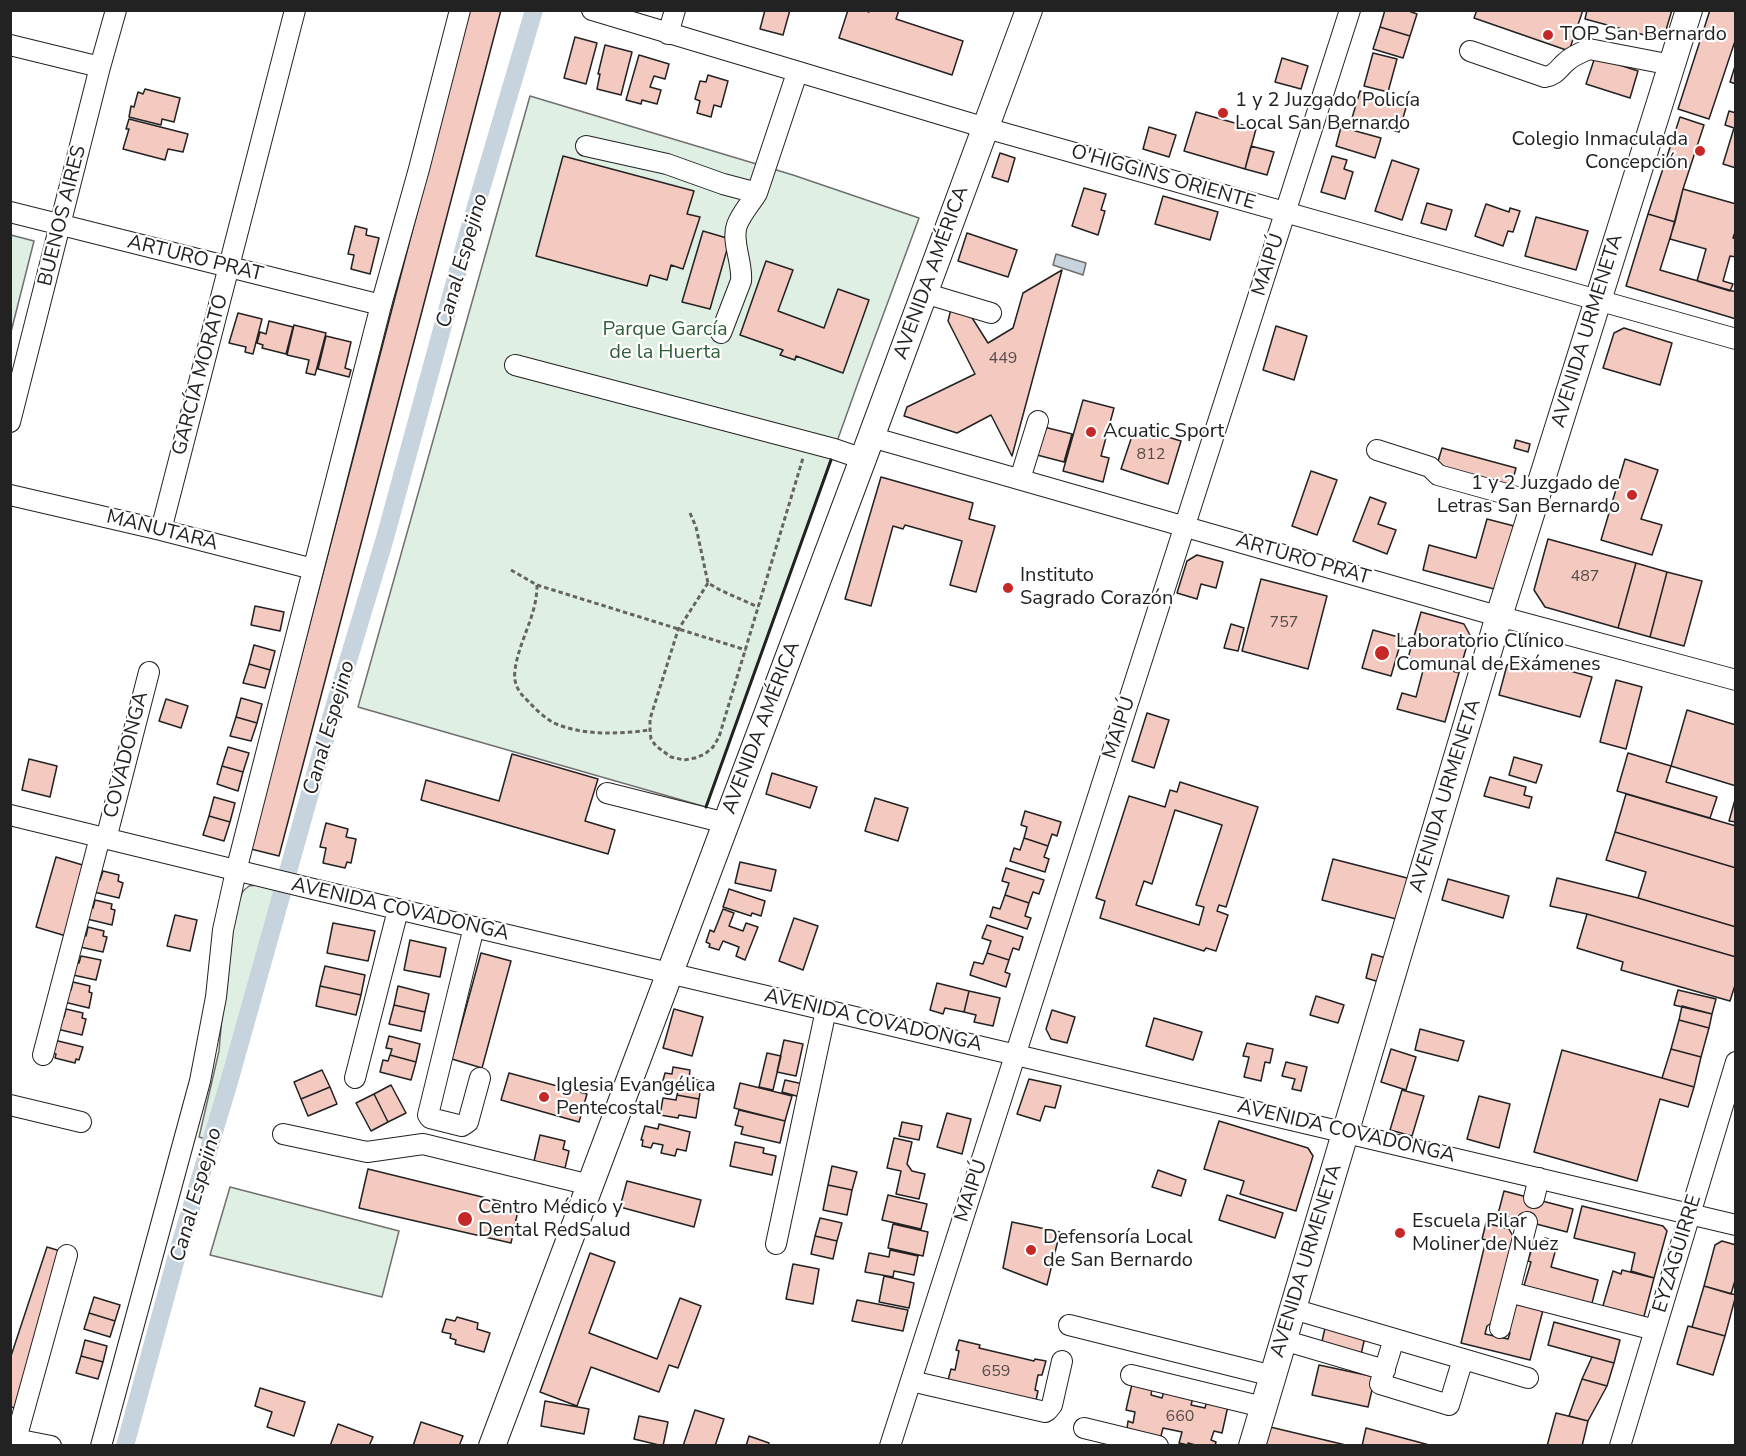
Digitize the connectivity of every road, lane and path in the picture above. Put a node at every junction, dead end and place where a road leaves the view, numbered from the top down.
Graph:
1 (116, 10) edge
2 (295, 10) edge
3 (460, 10) edge
4 (592, 10) edge
5 (675, 10) edge
6 (1029, 10) edge
7 (1350, 10) edge
8 (1689, 10) edge
9 (668, 34) junction
10 (10, 45) edge
11 (1470, 51) dead end
12 (1672, 65) junction
13 (100, 67) junction
14 (797, 73) junction
15 (986, 128) junction
16 (586, 146) dead end
17 (758, 193) junction
18 (10, 212) edge
19 (1286, 212) junction
20 (61, 225) junction
21 (229, 267) junction
22 (924, 293) junction
23 (1598, 301) junction
24 (381, 305) junction
25 (991, 313) dead end
26 (721, 333) dead end
27 (1736, 339) edge
28 (515, 364) dead end
29 (1038, 421) dead end
30 (10, 422) edge
31 (808, 442) junction
32 (867, 448) junction
33 (1377, 450) dead end
34 (1020, 479) junction
35 (10, 495) edge
36 (1535, 502) junction
37 (690, 513) dead end
38 (1184, 526) junction
39 (160, 530) junction
40 (313, 569) junction
41 (511, 570) dead end
42 (708, 583) junction
43 (537, 585) junction
44 (758, 607) junction
45 (1499, 616) junction
46 (678, 630) junction
47 (746, 650) junction
48 (148, 672) dead end
49 (1736, 680) edge
50 (650, 730) junction
51 (607, 793) dead end
52 (10, 815) edge
53 (726, 823) junction
54 (103, 838) junction
55 (236, 871) junction
56 (398, 910) junction
57 (474, 927) junction
58 (670, 973) junction
59 (826, 1010) junction
60 (43, 1055) dead end
61 (1016, 1055) junction
62 (1736, 1062) edge
63 (355, 1078) dead end
64 (480, 1078) dead end
65 (10, 1105) edge
66 (81, 1122) dead end
67 (1345, 1132) junction
68 (283, 1134) dead end
69 (1539, 1178) junction
70 (590, 1185) junction
71 (1533, 1198) dead end
72 (1689, 1214) junction
73 (1527, 1222) dead end
74 (1736, 1225) edge
75 (776, 1244) dead end
76 (67, 1255) dead end
77 (1509, 1292) junction
78 (1293, 1309) junction
79 (1069, 1325) dead end
80 (1500, 1328) dead end
81 (1655, 1330) junction
82 (1394, 1339) junction
83 (1283, 1340) junction
84 (1463, 1359) junction
85 (1062, 1360) dead end
86 (1385, 1370) junction
87 (1131, 1375) dead end
88 (1273, 1376) junction
89 (1528, 1378) dead end
90 (911, 1381) junction
91 (1263, 1407) junction
92 (1084, 1428) dead end
93 (14, 1438) edge
94 (51, 1446) edge
95 (101, 1446) edge
96 (492, 1446) edge
97 (890, 1446) edge
98 (1158, 1446) edge
99 (1252, 1446) edge
100 (1620, 1446) edge

1 - 13 street, BUENOS AIRES
2 - 21 street, GARCÍA MORATO
3 - 24 street
4 - 9 street, O'HIGGINS ORIENTE
5 - 9 street
6 - 15 main road, AVENIDA AMÉRICA
7 - 19 street, MAIPÚ
8 - 12 main road, AVENIDA URMENETA
9 - 14 street, O'HIGGINS ORIENTE
10 - 13 street
11 - 12 street
12 - 23 main road, AVENIDA URMENETA
13 - 20 street, BUENOS AIRES
14 - 15 street, O'HIGGINS ORIENTE
14 - 17 street
15 - 19 street, O'HIGGINS ORIENTE
15 - 22 main road, AVENIDA AMÉRICA
16 - 17 street
17 - 26 street
18 - 20 street, ARTURO PRAT
19 - 23 street, O'HIGGINS ORIENTE
19 - 38 street, MAIPÚ
20 - 21 street, ARTURO PRAT
20 - 30 street, BUENOS AIRES
21 - 24 street, ARTURO PRAT
21 - 39 street, GARCÍA MORATO
22 - 25 street
22 - 32 main road, AVENIDA AMÉRICA
23 - 27 street, O'HIGGINS ORIENTE
23 - 36 main road, AVENIDA URMENETA
24 - 40 street
28 - 31 street, ARTURO PRAT
29 - 34 street
31 - 32 street, ARTURO PRAT
31 - 44 path
32 - 34 street, ARTURO PRAT
32 - 53 main road, AVENIDA AMÉRICA
33 - 36 street
34 - 38 street, ARTURO PRAT
35 - 39 street, MANUTARA
36 - 45 main road, AVENIDA URMENETA
37 - 42 path
38 - 45 street, ARTURO PRAT
38 - 61 street, MAIPÚ
39 - 40 street, MANUTARA
40 - 55 street
41 - 43 path
42 - 44 path
42 - 46 path
43 - 46 path
43 - 50 path
44 - 47 path
45 - 49 street, ARTURO PRAT
45 - 67 main road, AVENIDA URMENETA
46 - 47 path
46 - 50 path
47 - 50 path
48 - 54 street, COVADONGA
51 - 53 street
52 - 54 street, AVENIDA COVADONGA
53 - 58 main road, AVENIDA AMÉRICA
54 - 55 street, AVENIDA COVADONGA
54 - 60 street, COVADONGA
55 - 56 street, AVENIDA COVADONGA
55 - 95 street
56 - 57 street, AVENIDA COVADONGA
56 - 63 street
57 - 58 street, AVENIDA COVADONGA
57 - 64 street
58 - 59 street, AVENIDA COVADONGA
58 - 70 main road, AVENIDA AMÉRICA
59 - 61 street, AVENIDA COVADONGA
59 - 75 street
61 - 67 street, AVENIDA COVADONGA
61 - 90 street, MAIPÚ
62 - 72 street, EYZAGUIRRE
65 - 66 street
67 - 69 street, AVENIDA COVADONGA
67 - 78 main road, AVENIDA URMENETA
68 - 70 street
69 - 71 street
69 - 72 street, AVENIDA COVADONGA
70 - 96 main road, AVENIDA AMÉRICA
72 - 74 street, AVENIDA COVADONGA
72 - 81 street, EYZAGUIRRE
73 - 77 street
76 - 93 street
77 - 80 street
77 - 81 street
78 - 82 street
78 - 83 main road, AVENIDA URMENETA
79 - 88 street
81 - 100 street, EYZAGUIRRE
82 - 84 street
82 - 86 street
83 - 86 street
83 - 88 main road, AVENIDA URMENETA
84 - 86 street
84 - 89 street
85 - 90 street
87 - 91 street
88 - 91 main road, AVENIDA URMENETA
90 - 97 street, MAIPÚ
91 - 99 main road, AVENIDA URMENETA
92 - 98 street
93 - 94 street

